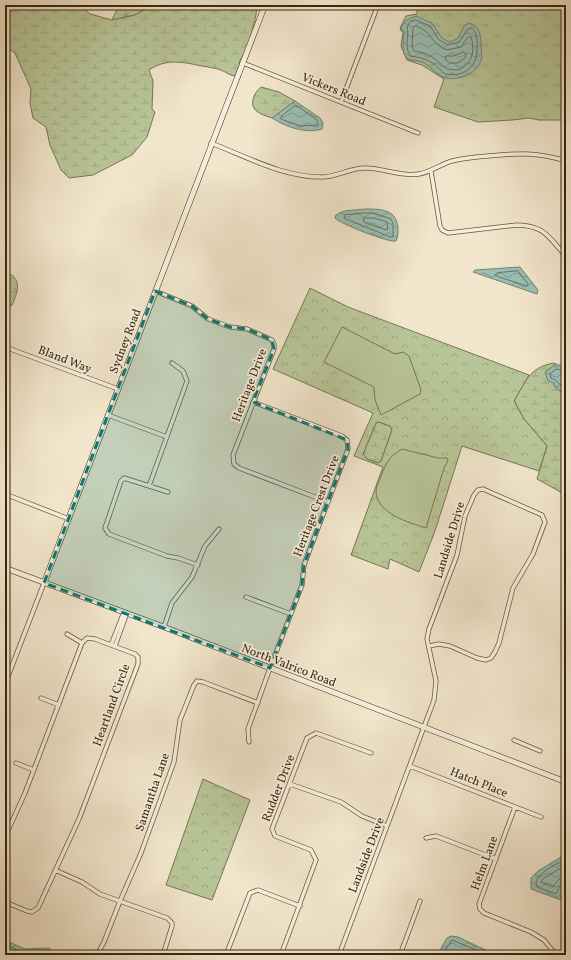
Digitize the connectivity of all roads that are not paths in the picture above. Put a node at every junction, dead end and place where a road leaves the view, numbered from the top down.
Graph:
1 (265, 5) edge
2 (378, 5) edge
3 (242, 63) junction
4 (341, 102) junction
5 (418, 133) dead end
6 (211, 143) junction
7 (566, 161) edge
8 (431, 171) junction
9 (566, 256) edge
10 (154, 291) junction
11 (5, 347) edge
12 (172, 363) dead end
13 (118, 389) junction
14 (253, 402) junction
15 (108, 415) junction
16 (167, 438) junction
17 (149, 486) junction
18 (168, 492) dead end
19 (5, 494) edge
20 (328, 502) junction
21 (69, 519) junction
22 (219, 529) dead end
23 (198, 565) junction
24 (5, 568) edge
25 (44, 583) junction
26 (246, 596) dead end
27 (126, 613) junction
28 (291, 614) junction
29 (164, 627) junction
30 (67, 634) dead end
31 (82, 643) junction
32 (113, 646) junction
33 (428, 646) junction
34 (270, 668) junction
35 (5, 684) edge
36 (41, 698) dead end
37 (258, 703) junction
38 (59, 705) junction
39 (425, 727) junction
40 (514, 740) dead end
41 (249, 742) dead end
42 (540, 751) dead end
43 (371, 753) dead end
44 (16, 763) dead end
45 (410, 766) junction
46 (34, 770) junction
47 (566, 782) edge
48 (290, 784) junction
49 (515, 807) junction
50 (541, 817) dead end
51 (387, 826) junction
52 (5, 836) edge
53 (426, 838) dead end
54 (496, 859) junction
55 (55, 870) junction
56 (120, 901) junction
57 (420, 901) dead end
58 (5, 902) edge
59 (300, 906) junction
60 (97, 955) edge
61 (163, 955) edge
62 (226, 955) edge
63 (281, 955) edge
64 (338, 955) edge
65 (400, 955) edge
66 (556, 955) edge

1 - 3 street, Sydney Road
2 - 4 street
3 - 4 street, Vickers Road
3 - 6 street, Sydney Road
4 - 5 street, Vickers Road
6 - 8 street
6 - 10 street, Sydney Road
7 - 8 street
8 - 9 street
10 - 13 street, Sydney Road
10 - 14 street, Heritage Drive
11 - 13 street, Bland Way
12 - 16 street
13 - 15 street, Sydney Road
14 - 20 street, Heritage Drive
14 - 20 street, Heritage Crest Drive
15 - 16 street
15 - 21 street, Sydney Road
16 - 17 street
17 - 18 street
17 - 23 street
19 - 21 street
20 - 28 street, Heritage Crest Drive
21 - 25 street, Sydney Road
22 - 23 street
23 - 29 street
24 - 25 street, North Valrico Road
25 - 27 street, North Valrico Road
25 - 35 street, Sydney Road
26 - 28 street
27 - 29 street, North Valrico Road
27 - 32 street
28 - 34 street, Heritage Crest Drive
29 - 34 street, North Valrico Road
30 - 31 street
31 - 32 street, Heartland Circle
31 - 38 street
32 - 55 street, Heartland Circle
33 - 33 street, Landside Drive
33 - 39 street, Landside Drive
34 - 37 street, Heritage Crest Drive
34 - 39 street, North Valrico Road
36 - 38 street
37 - 41 street, Heritage Crest Drive
37 - 56 street, Samantha Lane
38 - 46 street
39 - 45 street, Landside Drive
39 - 47 street, North Valrico Road
40 - 42 street
43 - 48 street, Rudder Drive
44 - 46 street
45 - 49 street, Hatch Place
45 - 51 street, Landside Drive
46 - 52 street
48 - 51 street
48 - 59 street, Rudder Drive
49 - 50 street, Hatch Place
49 - 54 street, Helm Lane
51 - 64 street, Landside Drive
53 - 54 street
54 - 66 street, Helm Lane
55 - 56 street
55 - 58 street, Heartland Circle
56 - 60 street, Samantha Lane
56 - 61 street
57 - 65 street
59 - 62 street
59 - 63 street, Rudder Drive

